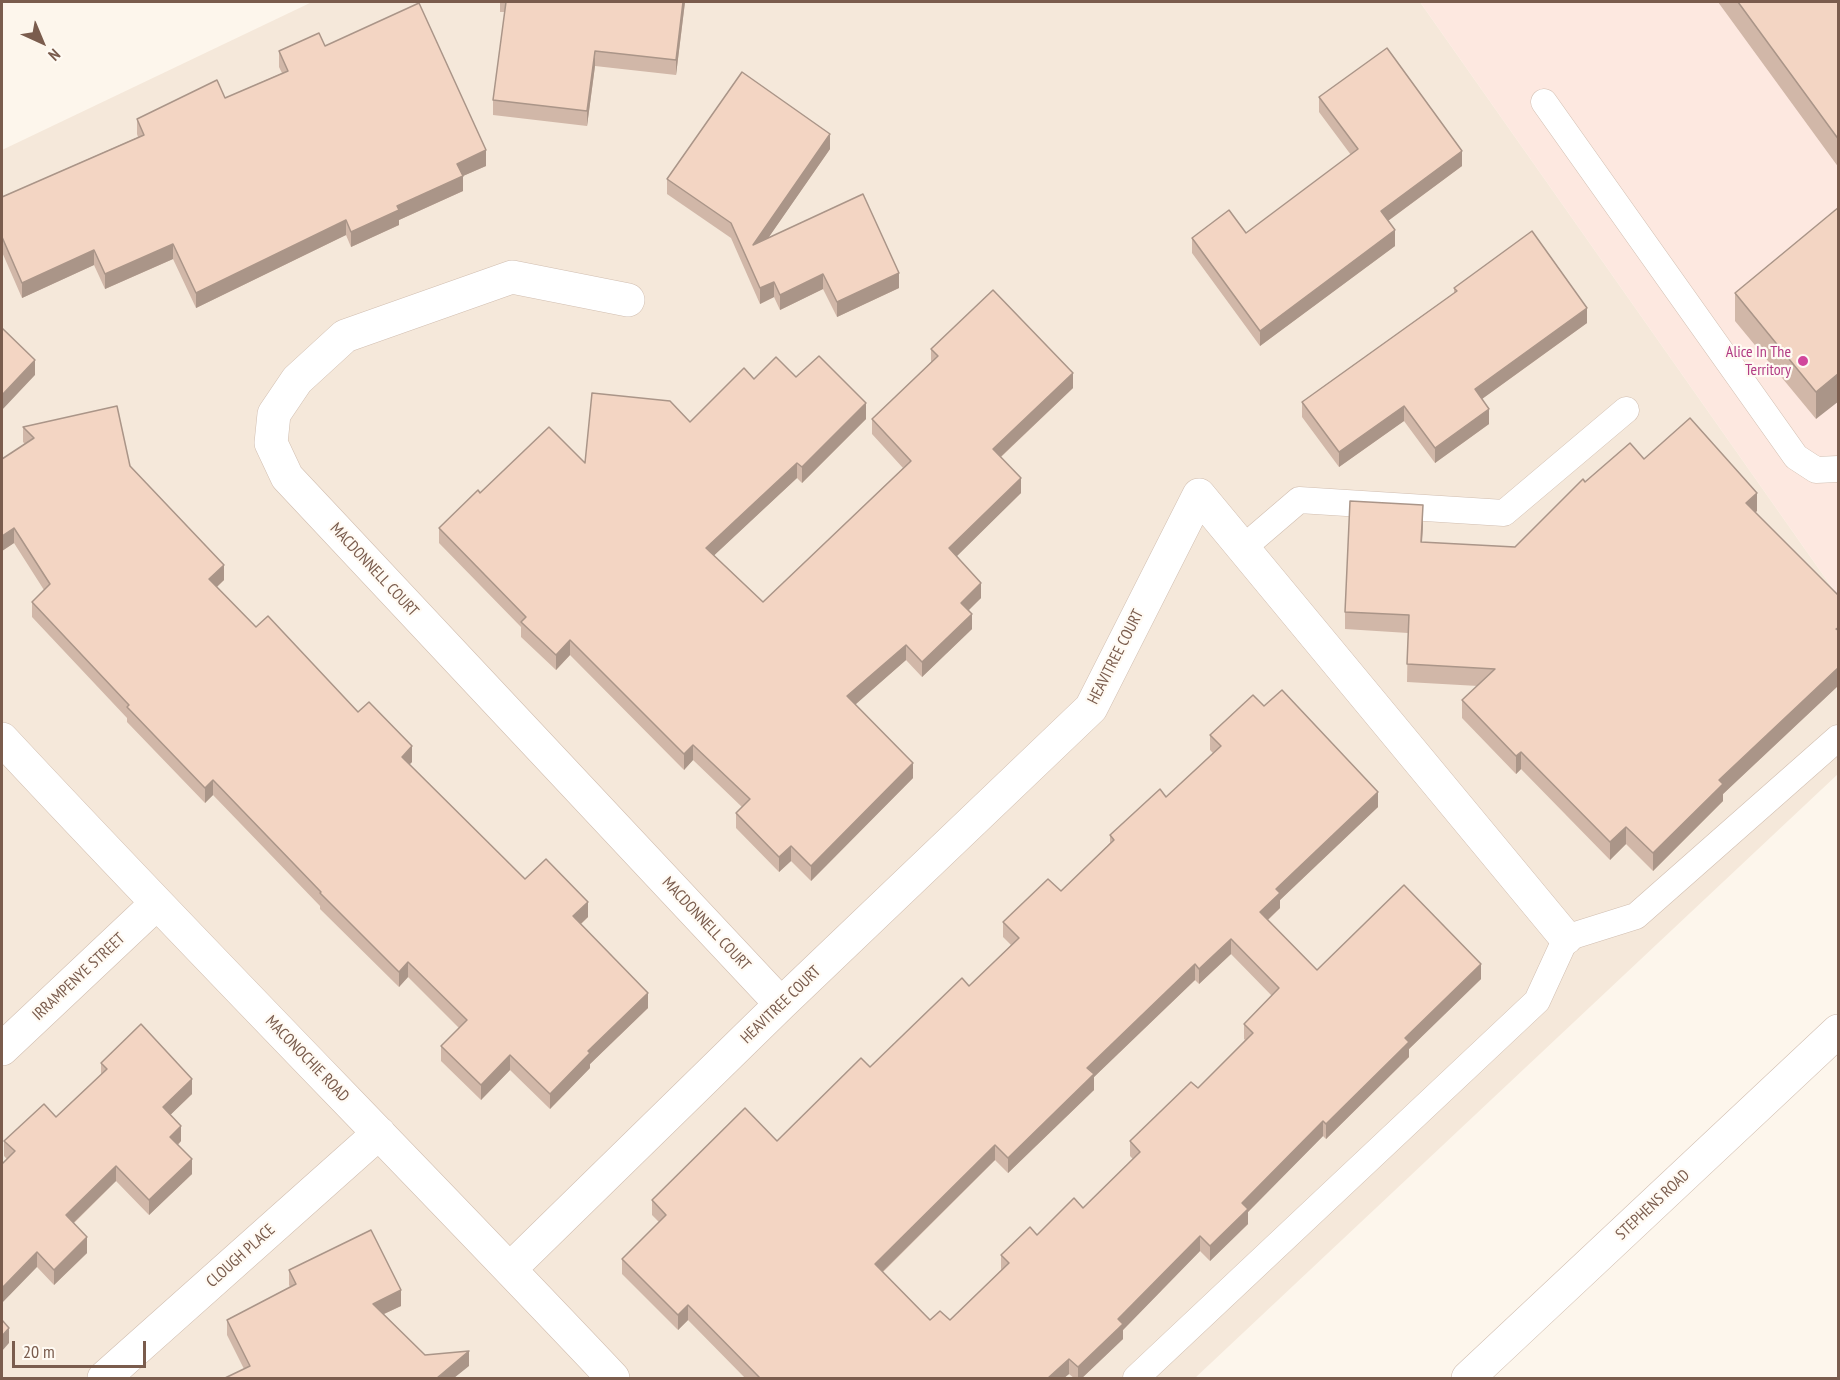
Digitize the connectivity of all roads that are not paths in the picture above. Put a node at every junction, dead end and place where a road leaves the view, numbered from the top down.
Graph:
1 (1544, 102) dead end
2 (628, 300) dead end
3 (1626, 410) dead end
4 (1839, 469) edge
5 (1243, 548) junction
6 (1839, 738) edge
7 (2, 739) edge
8 (156, 904) junction
9 (1566, 938) junction
10 (781, 1004) junction
11 (1839, 1031) edge
12 (2, 1049) edge
13 (379, 1133) junction
14 (510, 1269) junction
15 (104, 1378) edge
16 (613, 1378) edge
17 (1136, 1378) edge
18 (1468, 1378) edge

1 - 4 lane
2 - 10 street, MACDONNELL COURT
3 - 5 lane
5 - 9 street, HEAVITREE COURT
5 - 10 street, HEAVITREE COURT
6 - 9 lane
7 - 8 street, MACONOCHIE ROAD
8 - 12 street, IRRAMPENYE STREET
8 - 13 street, MACONOCHIE ROAD
9 - 17 lane
10 - 14 street, HEAVITREE COURT
11 - 18 street, STEPHENS ROAD
13 - 14 street, MACONOCHIE ROAD
13 - 15 street, CLOUGH PLACE
14 - 16 street, MACONOCHIE ROAD

